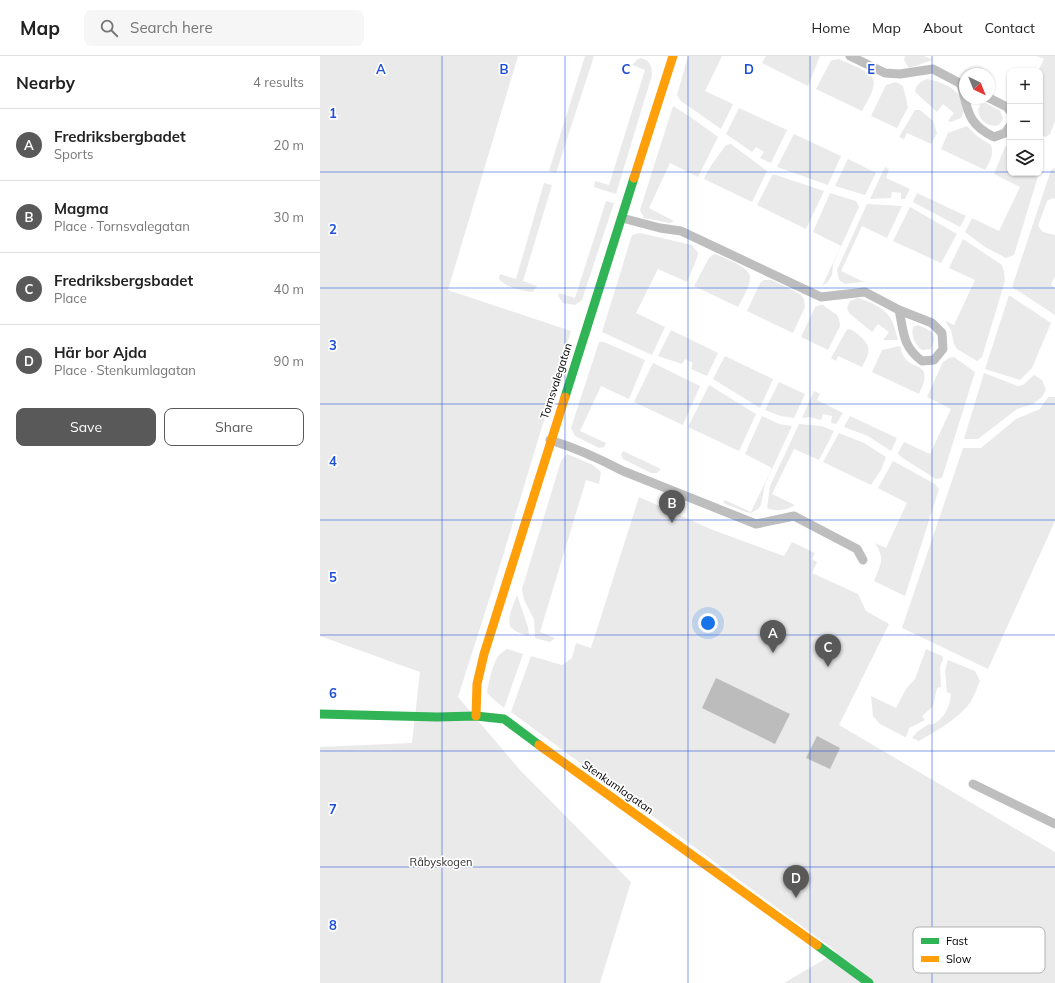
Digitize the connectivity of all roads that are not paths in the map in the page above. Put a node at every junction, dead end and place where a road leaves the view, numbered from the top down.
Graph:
1 (673, 56) edge
2 (850, 56) edge
3 (959, 83) edge
4 (995, 101) edge
5 (967, 104) edge
6 (1007, 107) edge
7 (1007, 130) edge
8 (622, 218) junction
9 (899, 310) junction
10 (550, 440) junction
11 (863, 560) dead end
12 (320, 714) edge
13 (476, 716) junction
14 (973, 784) dead end
15 (1055, 824) edge
16 (869, 983) edge

1 - 8 street, Tornsvalegatan
2 - 3 lane
4 - 6 lane
5 - 7 lane
8 - 9 lane
8 - 10 street, Tornsvalegatan
9 - 9 lane
10 - 11 lane
10 - 13 street, Tornsvalegatan
12 - 13 street, Stenkumlagatan
13 - 16 street, Stenkumlagatan
14 - 15 lane

